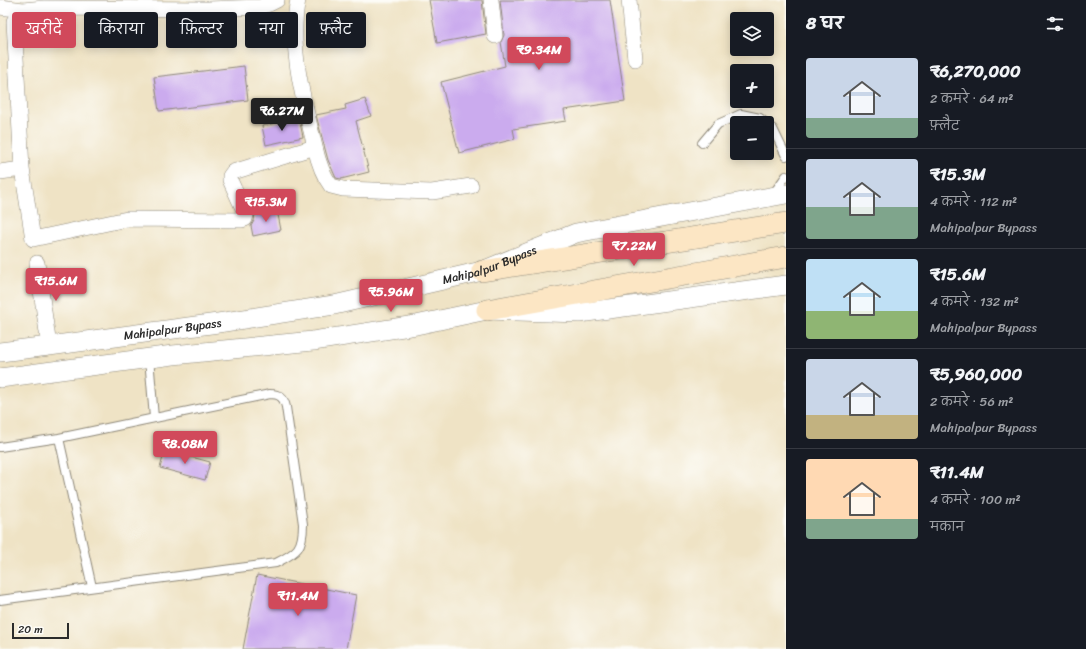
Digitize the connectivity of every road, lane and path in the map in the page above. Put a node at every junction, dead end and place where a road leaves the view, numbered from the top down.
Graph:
1 (277, 0) edge
2 (298, 0) edge
3 (491, 0) edge
4 (629, 0) edge
5 (0, 7) edge
6 (23, 10) junction
7 (495, 36) dead end
8 (636, 59) dead end
9 (736, 116) edge
10 (750, 116) edge
11 (730, 119) edge
12 (774, 131) edge
13 (702, 143) dead end
14 (315, 147) junction
15 (786, 156) edge
16 (22, 169) junction
17 (0, 172) edge
18 (786, 176) edge
19 (471, 186) dead end
20 (779, 196) edge
21 (786, 223) edge
22 (786, 257) edge
23 (37, 263) dead end
24 (482, 272) junction
25 (786, 285) edge
26 (487, 310) junction
27 (49, 346) junction
28 (0, 352) edge
29 (149, 358) junction
30 (0, 378) edge
31 (154, 418) junction
32 (59, 438) junction
33 (0, 447) edge
34 (92, 587) junction
35 (0, 600) edge

1 - 6 street
2 - 14 street
3 - 7 street
4 - 8 street
5 - 6 street
6 - 16 street
9 - 10 lane
11 - 13 lane
12 - 15 lane
14 - 16 street
14 - 19 street
16 - 17 street
18 - 20 lane
20 - 24 street, Mahipalpur Bypass
21 - 24 main road
22 - 26 main road
23 - 27 street
24 - 27 street, Mahipalpur Bypass
25 - 26 street, Mahipalpur Bypass
26 - 29 street, Mahipalpur Bypass
27 - 28 street, Mahipalpur Bypass
29 - 30 street, Mahipalpur Bypass
29 - 31 lane
31 - 32 lane
31 - 34 lane
32 - 33 lane
32 - 34 lane
34 - 35 lane

